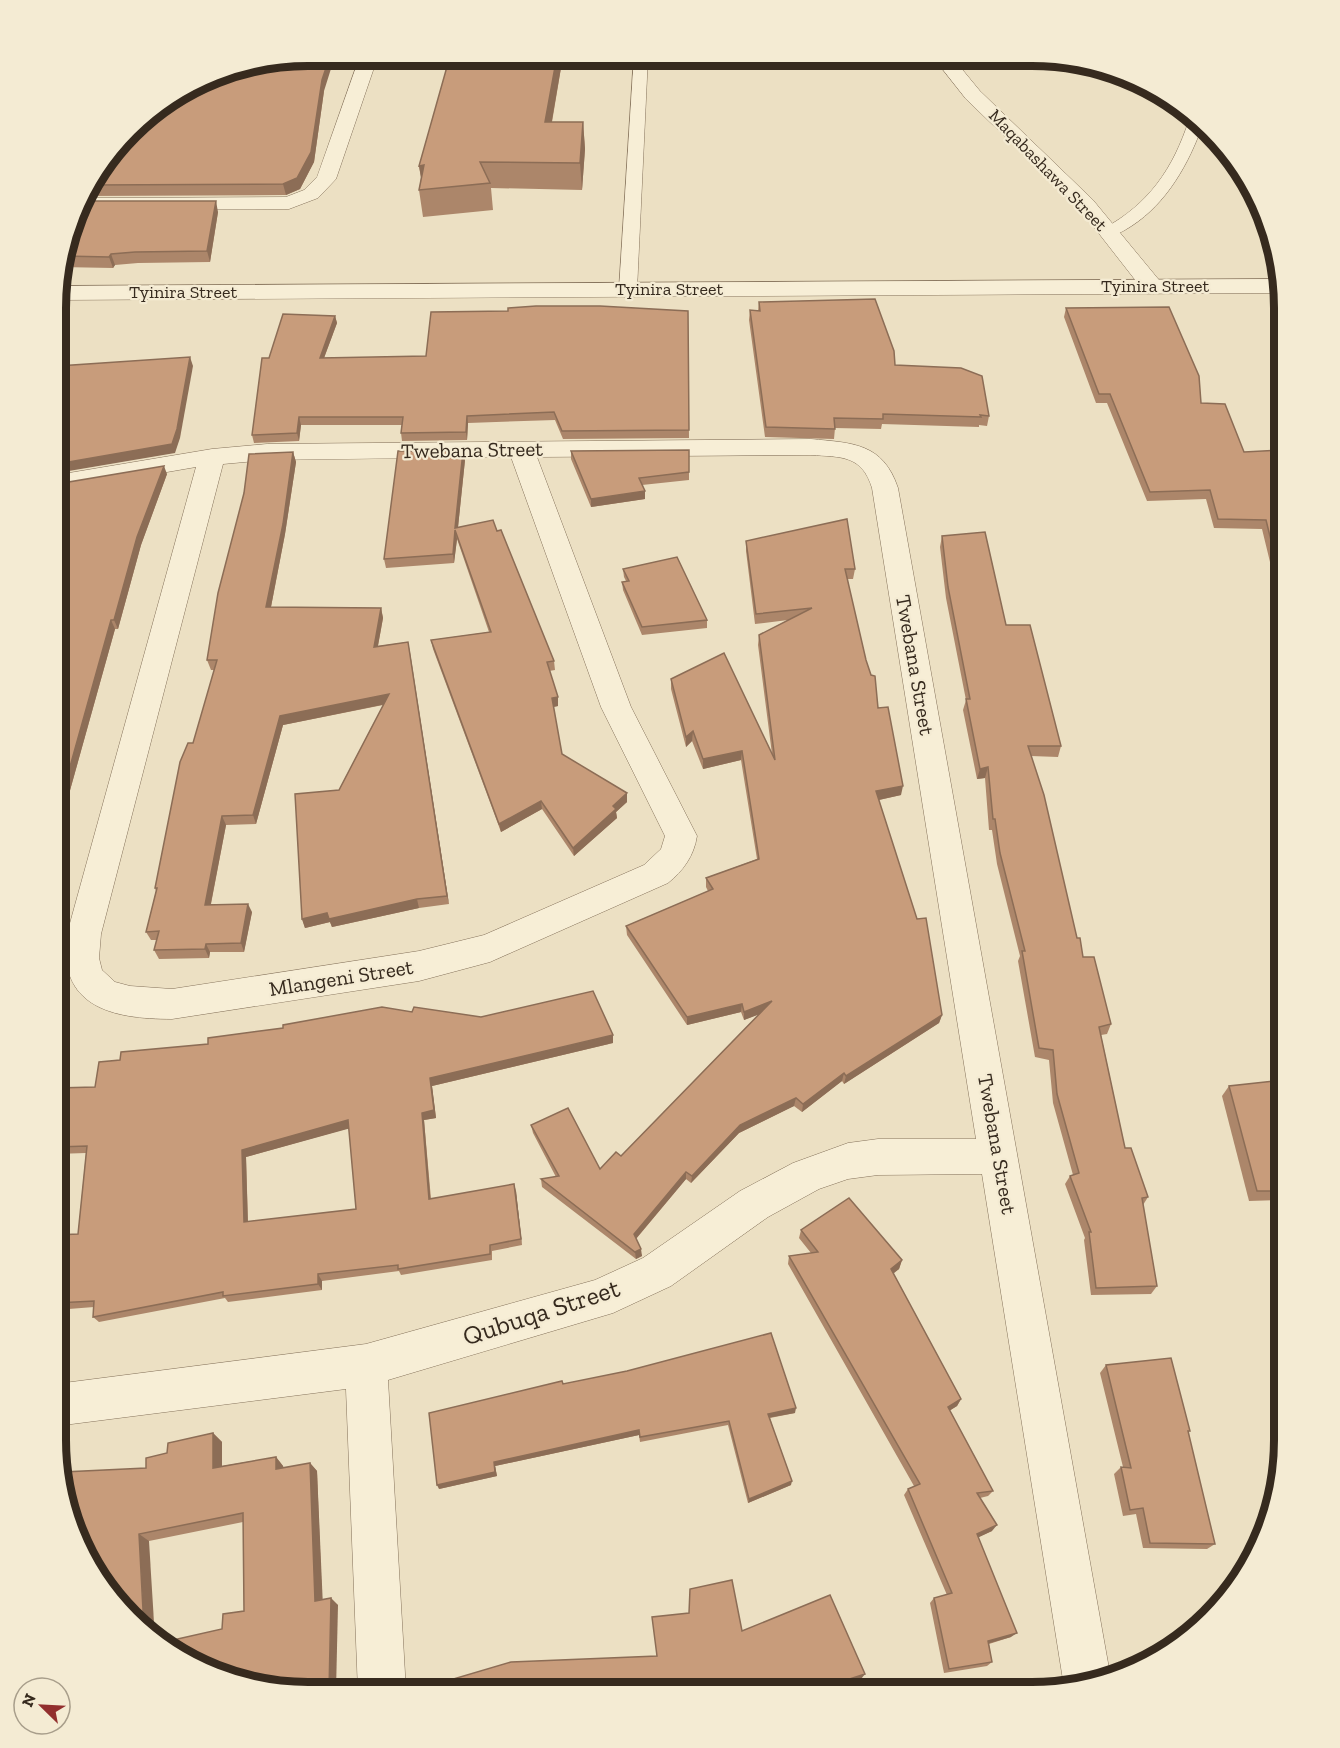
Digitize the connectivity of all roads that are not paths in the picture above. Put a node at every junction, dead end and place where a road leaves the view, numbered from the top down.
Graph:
1 (366, 66) edge
2 (640, 66) edge
3 (950, 66) edge
4 (1193, 127) edge
5 (90, 204) edge
6 (1109, 232) junction
7 (1151, 285) junction
8 (1273, 286) edge
9 (628, 290) junction
10 (67, 293) edge
11 (521, 449) junction
12 (212, 457) junction
13 (66, 481) edge
14 (999, 1156) junction
15 (366, 1365) junction
16 (66, 1404) edge
17 (1086, 1676) edge
18 (382, 1682) edge

1 - 5 street
2 - 9 lane
3 - 6 street, Maqabashawa Street
4 - 6 lane
6 - 7 street, Maqabashawa Street
7 - 8 street, Tyinira Street
7 - 9 street, Tyinira Street
9 - 10 street, Tyinira Street
11 - 12 street, Twebana Street
11 - 12 street, Mlangeni Street
11 - 14 street, Twebana Street
12 - 13 street, Twebana Street
14 - 15 street, Qubuqa Street
14 - 17 street, Twebana Street
15 - 16 street, Qubuqa Street
15 - 18 street

